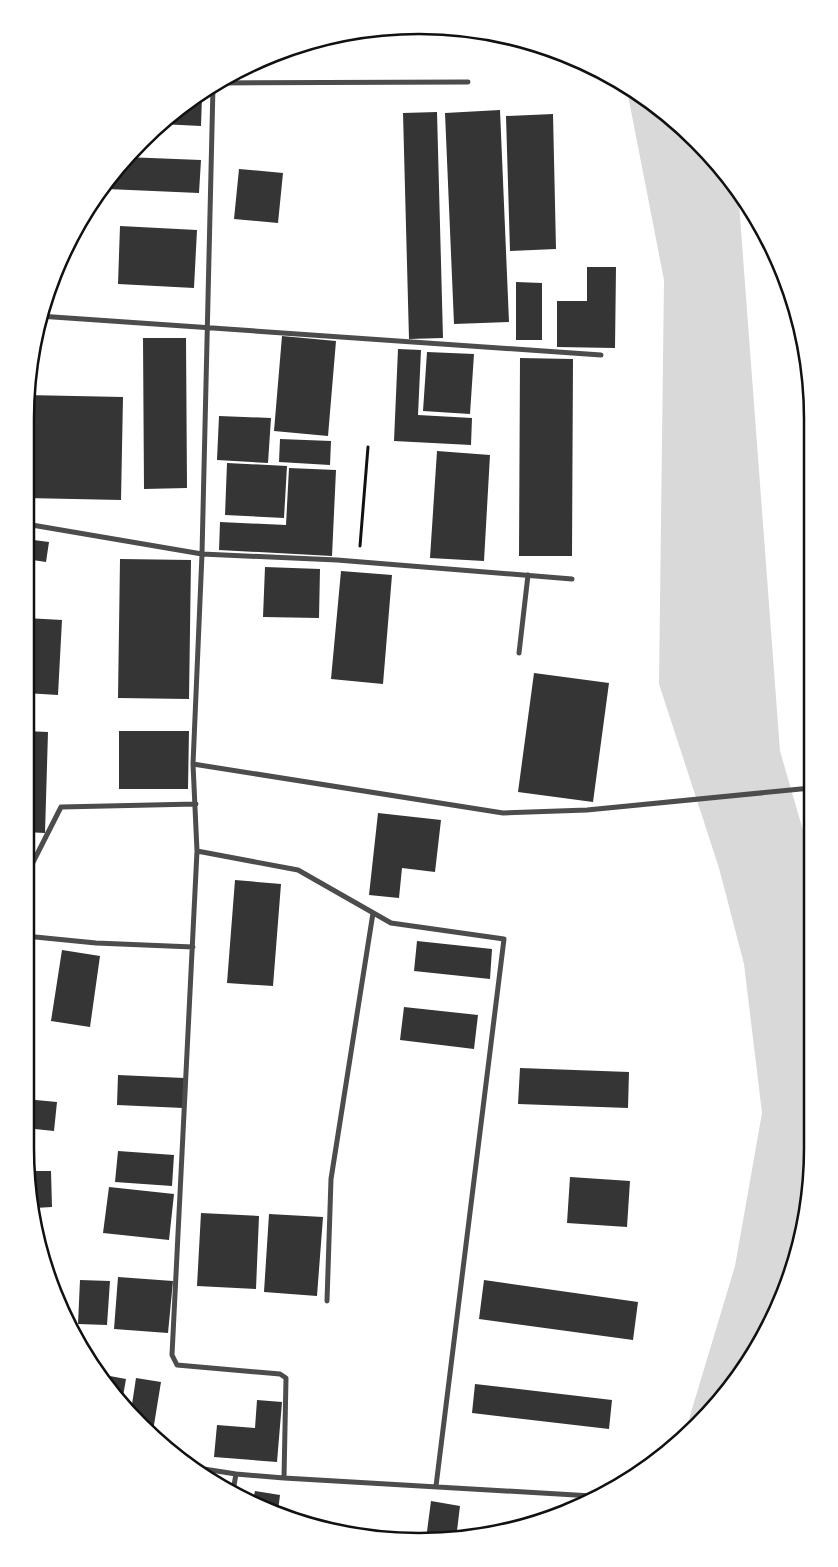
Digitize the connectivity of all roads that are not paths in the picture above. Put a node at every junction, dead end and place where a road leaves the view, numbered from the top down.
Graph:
1 (468, 82) dead end
2 (230, 83) edge
3 (213, 94) edge
4 (48, 317) edge
5 (207, 328) junction
6 (601, 355) dead end
7 (34, 525) edge
8 (202, 554) junction
9 (528, 575) junction
10 (572, 579) dead end
11 (519, 653) dead end
12 (193, 764) junction
13 (804, 789) edge
14 (196, 804) junction
15 (197, 851) junction
16 (34, 860) edge
17 (373, 913) junction
18 (34, 937) edge
19 (193, 947) junction
20 (327, 1302) dead end
21 (206, 1469) edge
22 (236, 1474) junction
23 (284, 1478) junction
24 (235, 1486) edge
25 (436, 1486) junction
26 (585, 1496) edge

1 - 2 street
3 - 5 street
4 - 5 street
5 - 6 street
5 - 8 street
7 - 8 street
8 - 9 street
8 - 12 street
9 - 10 street
9 - 11 street
12 - 13 street
12 - 14 street
14 - 15 street
14 - 16 street
15 - 17 street
15 - 19 street
17 - 20 street
17 - 25 street
18 - 19 street
19 - 23 street
21 - 22 street
22 - 23 street
22 - 24 street
23 - 25 street
25 - 26 street

